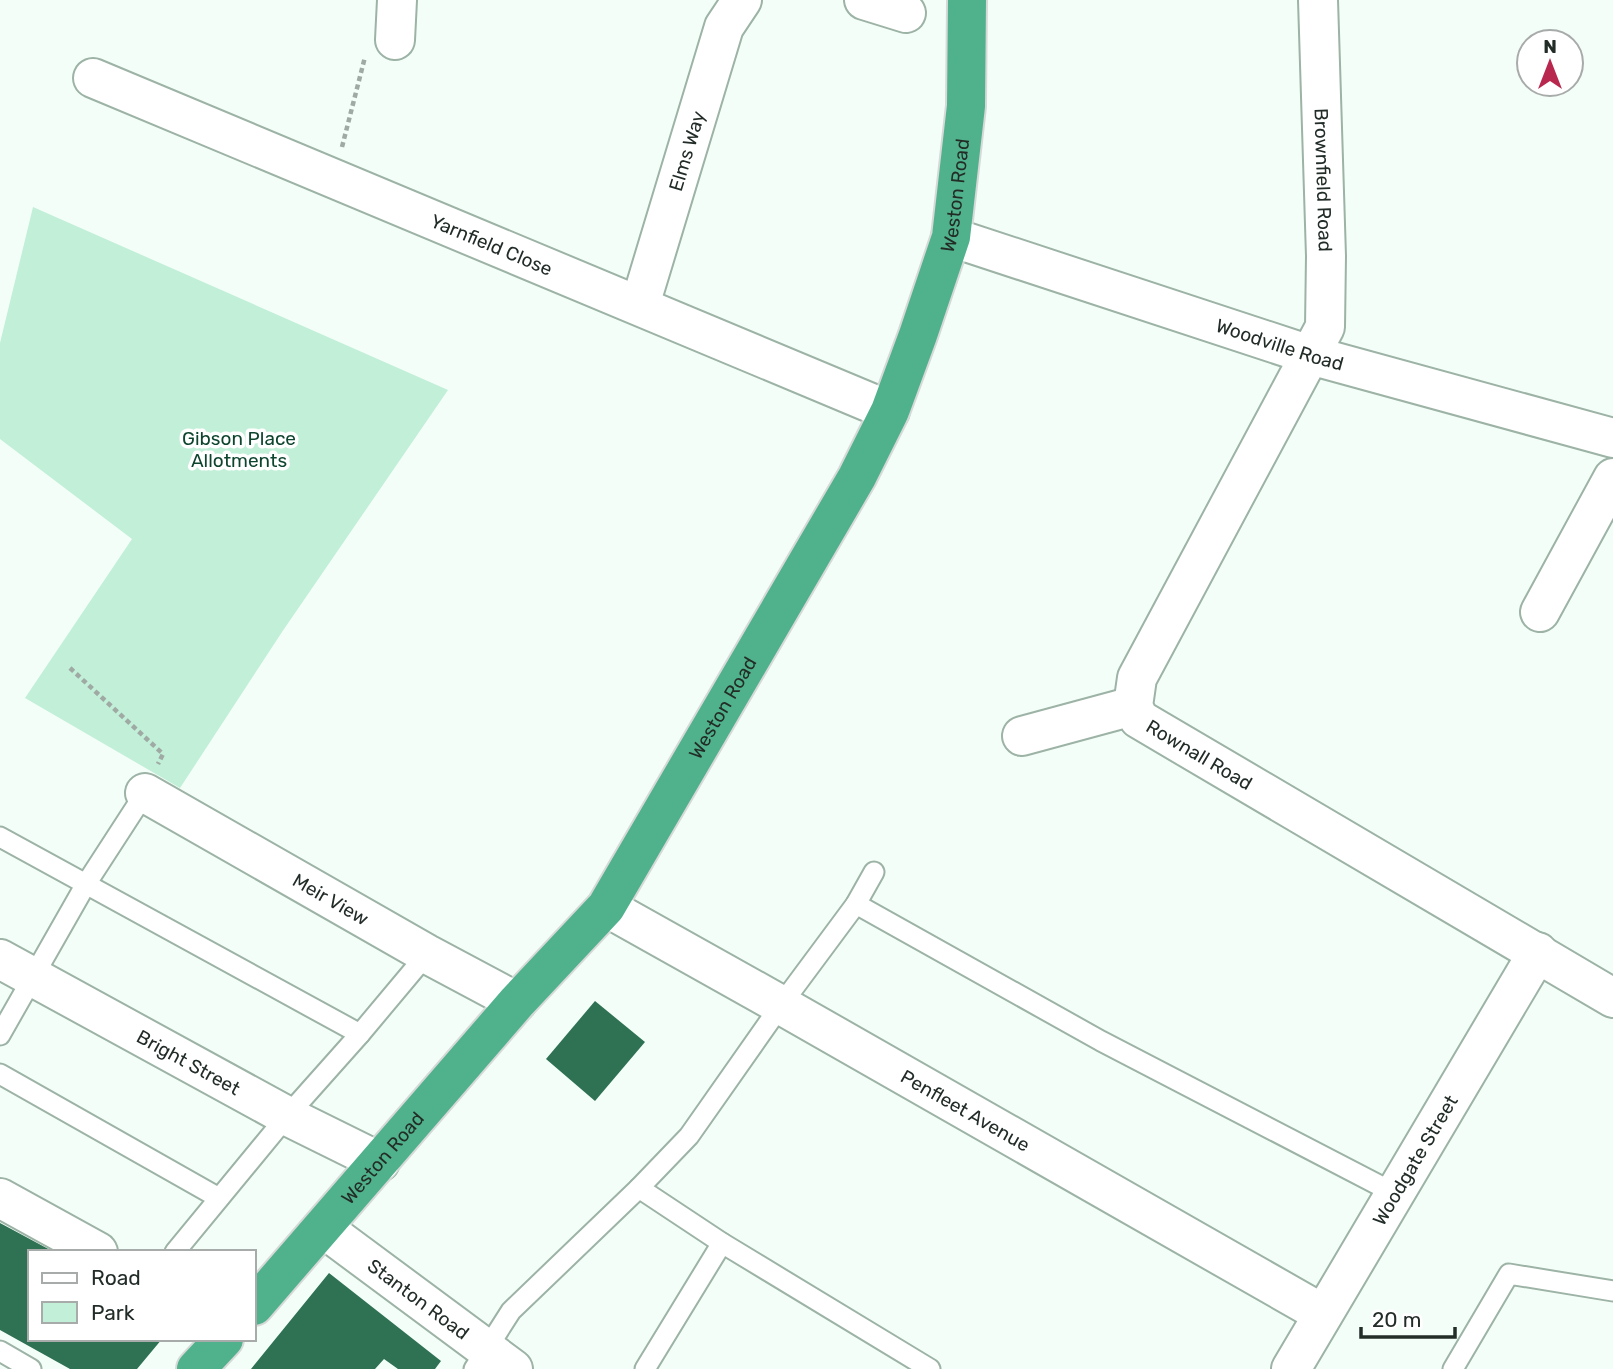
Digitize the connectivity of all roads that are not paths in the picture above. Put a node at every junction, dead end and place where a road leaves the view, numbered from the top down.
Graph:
1 (397, 0) edge
2 (742, 0) edge
3 (863, 0) edge
4 (967, 0) edge
5 (1318, 0) edge
6 (906, 13) dead end
7 (395, 40) road end
8 (93, 78) dead end
9 (951, 237) junction
10 (640, 305) junction
11 (1310, 355) junction
12 (890, 411) junction
13 (1613, 438) edge
14 (1613, 478) edge
15 (1541, 612) dead end
16 (1133, 706) junction
17 (1022, 736) dead end
18 (145, 793) joint
19 (0, 837) edge
20 (874, 872) dead end
21 (86, 884) junction
22 (856, 904) junction
23 (606, 907) junction
24 (1538, 952) junction
25 (427, 954) junction
26 (0, 959) edge
27 (34, 977) junction
28 (1596, 980) edge
29 (1613, 998) edge
30 (517, 1002) junction
31 (781, 1005) junction
32 (360, 1034) junction
33 (0, 1035) edge
34 (0, 1074) edge
35 (287, 1116) junction
36 (380, 1162) junction
37 (639, 1188) junction
38 (1394, 1193) junction
39 (0, 1198) edge
40 (219, 1198) junction
41 (323, 1228) junction
42 (722, 1243) junction
43 (94, 1250) edge
44 (177, 1250) edge
45 (1613, 1291) edge
46 (256, 1304) edge
47 (1323, 1314) junction
48 (222, 1341) edge
49 (0, 1351) edge
50 (491, 1363) edge
51 (31, 1369) edge
52 (196, 1369) edge
53 (645, 1369) edge
54 (930, 1369) edge
55 (1292, 1369) edge
56 (1453, 1369) edge

1 - 7 street
2 - 10 street, Elms Way
3 - 6 street
4 - 9 highway, Weston Road
5 - 11 street, Brownfield Road
8 - 10 street, Yarnfield Close
9 - 11 street, Woodville Road
9 - 12 highway, Weston Road
10 - 12 street, Yarnfield Close
11 - 13 street, Woodville Road
11 - 16 street, Rownall Road
12 - 23 highway, Weston Road
14 - 15 street
16 - 17 street
16 - 24 street, Rownall Road
18 - 21 lane
18 - 25 street, Meir View
19 - 21 lane
20 - 22 lane
21 - 27 lane
21 - 32 lane
22 - 31 lane
22 - 38 lane
23 - 30 highway, Weston Road
23 - 31 street, Penfleet Avenue
24 - 28 street, Rownall Road
24 - 38 street, Woodgate Street
25 - 30 street, Meir View
25 - 32 lane
26 - 27 street, Bright Street
27 - 33 lane
27 - 35 street, Bright Street
28 - 29 street, Rownall Road
30 - 36 highway, Weston Road
31 - 37 lane
31 - 47 street, Penfleet Avenue
32 - 35 lane
34 - 40 lane
35 - 36 street, Bright Street
35 - 40 lane
36 - 41 highway, Weston Road
37 - 42 lane
37 - 50 lane
38 - 47 street, Woodgate Street
39 - 43 street
40 - 44 lane
41 - 46 highway, Weston Road
41 - 50 street, Stanton Road
42 - 53 lane
42 - 54 lane
45 - 56 lane
47 - 55 street, Woodgate Street
48 - 52 highway
49 - 51 lane

